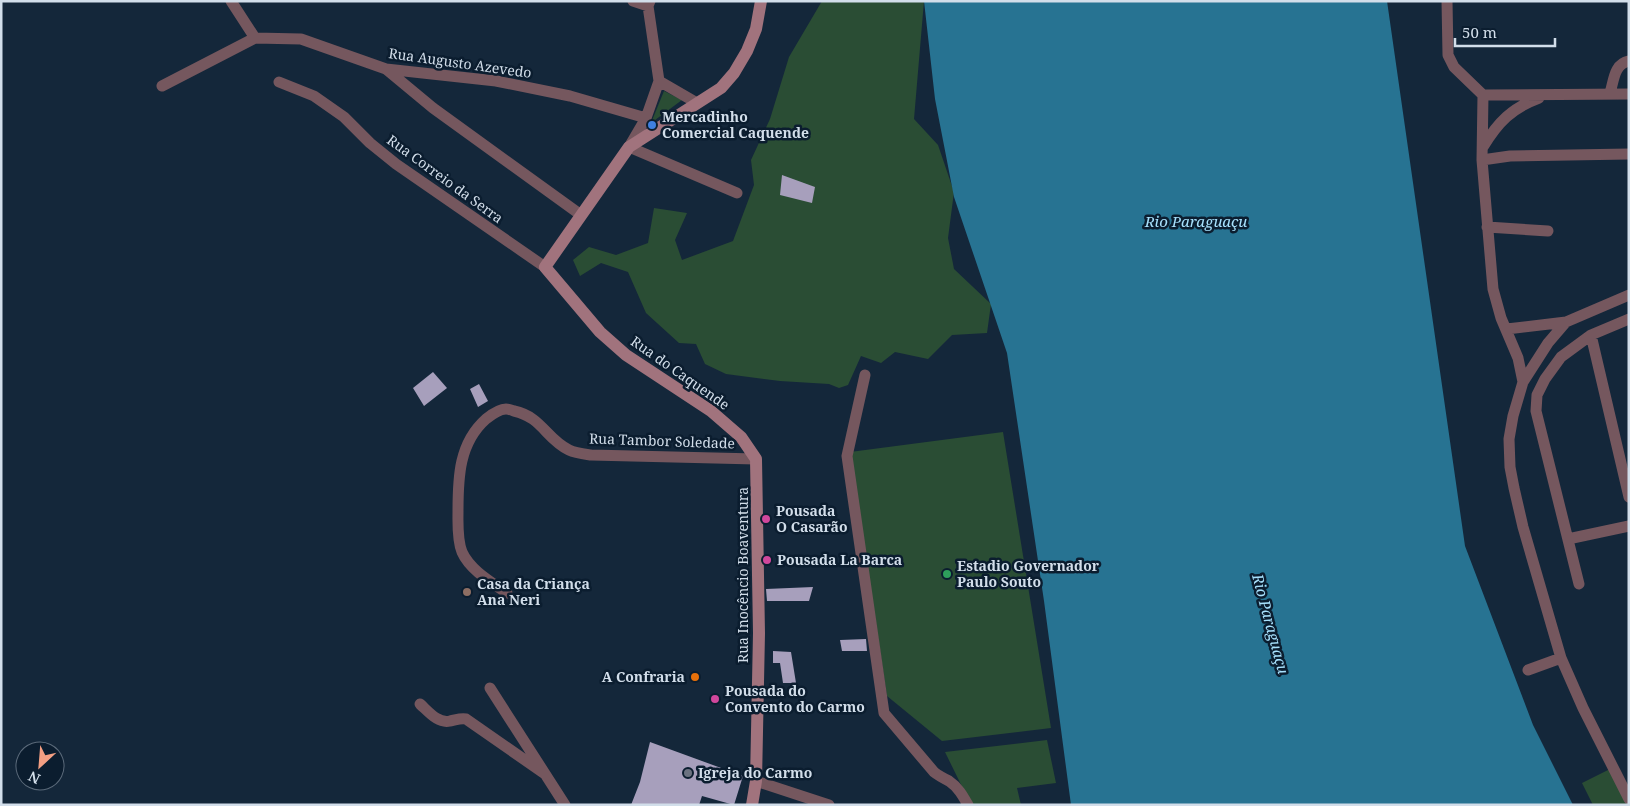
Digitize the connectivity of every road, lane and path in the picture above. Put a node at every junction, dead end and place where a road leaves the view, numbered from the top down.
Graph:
1 (231, 1) edge
2 (632, 1) edge
3 (761, 1) edge
4 (1447, 1) edge
5 (649, 4) edge
6 (255, 38) junction
7 (1629, 61) edge
8 (386, 69) junction
9 (659, 81) junction
10 (279, 82) dead end
11 (162, 86) dead end
12 (1610, 93) junction
13 (1629, 94) edge
14 (1483, 95) junction
15 (1548, 95) junction
16 (697, 103) junction
17 (646, 118) junction
18 (629, 147) junction
19 (1483, 147) junction
20 (1629, 154) edge
21 (1482, 160) junction
22 (737, 193) dead end
23 (580, 215) junction
24 (1487, 227) junction
25 (1548, 231) dead end
26 (545, 268) junction
27 (1629, 295) edge
28 (1629, 319) edge
29 (1566, 322) junction
30 (1507, 329) junction
31 (1591, 335) junction
32 (866, 375) dead end
33 (1523, 382) junction
34 (756, 459) junction
35 (1629, 496) edge
36 (1629, 526) edge
37 (1568, 539) junction
38 (1579, 584) dead end
39 (507, 593) dead end
40 (1561, 658) junction
41 (1528, 670) dead end
42 (490, 688) dead end
43 (420, 704) dead end
44 (545, 774) junction
45 (756, 780) junction
46 (1629, 799) edge
47 (565, 805) edge
48 (752, 805) edge
49 (829, 805) edge
50 (968, 805) edge

1 - 6 street
2 - 5 street
3 - 16 street
4 - 14 street
5 - 9 street
6 - 8 street, Rua Augusto Azevedo
6 - 11 street
7 - 12 street
8 - 17 street, Rua Augusto Azevedo
8 - 23 street
9 - 16 street
9 - 17 street
10 - 26 street, Rua Correio da Serra
12 - 13 street
12 - 15 street
14 - 15 street
14 - 19 street
15 - 19 street
16 - 18 street
17 - 18 street
18 - 22 street
18 - 23 street
19 - 21 street
20 - 21 street
21 - 24 street
23 - 26 street
24 - 25 street
24 - 30 street
26 - 34 street, Rua do Caquende
27 - 29 street
28 - 31 street
29 - 30 street
29 - 33 street
30 - 33 street
31 - 35 street
31 - 37 street
32 - 50 street
33 - 40 street
34 - 39 street, Rua Tambor Soledade
34 - 45 street, Rua Inocêncio Boaventura
36 - 37 street
37 - 38 street
40 - 41 street
40 - 46 street
42 - 44 street
43 - 44 street
44 - 47 street
45 - 48 street, Rua Inocêncio Boaventura
45 - 49 street

